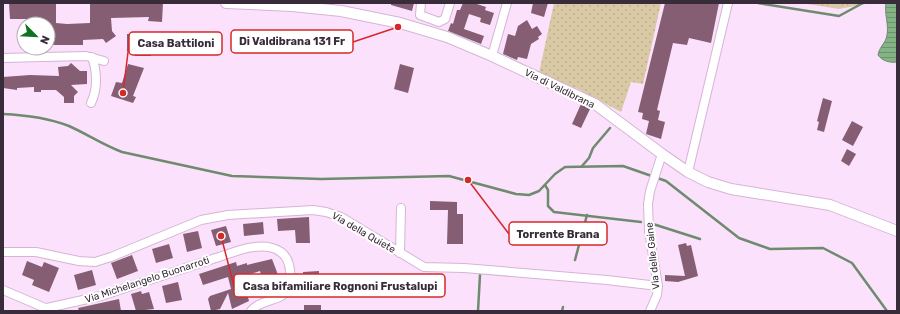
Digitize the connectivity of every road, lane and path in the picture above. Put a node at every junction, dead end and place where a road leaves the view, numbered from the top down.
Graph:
1 (226, 3) edge
2 (421, 3) edge
3 (450, 3) edge
4 (507, 3) edge
5 (728, 3) edge
6 (253, 4) edge
7 (273, 4) edge
8 (492, 56) junction
9 (92, 57) junction
10 (3, 58) edge
11 (104, 61) dead end
12 (91, 103) dead end
13 (662, 154) junction
14 (688, 172) junction
15 (401, 208) dead end
16 (897, 231) edge
17 (3, 252) edge
18 (400, 253) junction
19 (658, 286) junction
20 (3, 290) edge
21 (50, 310) edge
22 (251, 311) edge
23 (650, 311) edge

1 - 6 street, Via di Valdibrana
2 - 3 street
4 - 8 street
5 - 14 street
6 - 7 street, Via di Valdibrana
7 - 8 street, Via di Valdibrana
8 - 13 street, Via di Valdibrana
9 - 10 street
9 - 11 street
9 - 12 street
13 - 14 street, Via di Valdibrana
13 - 19 street, Via delle Gaine
14 - 16 street, Via di Valdibrana
15 - 18 street
17 - 18 street, Via della Quiete
18 - 19 street, Via della Quiete
19 - 23 street, Via delle Gaine
20 - 21 street, Via Michelangelo Buonarroti
21 - 22 street, Via Michelangelo Buonarroti

